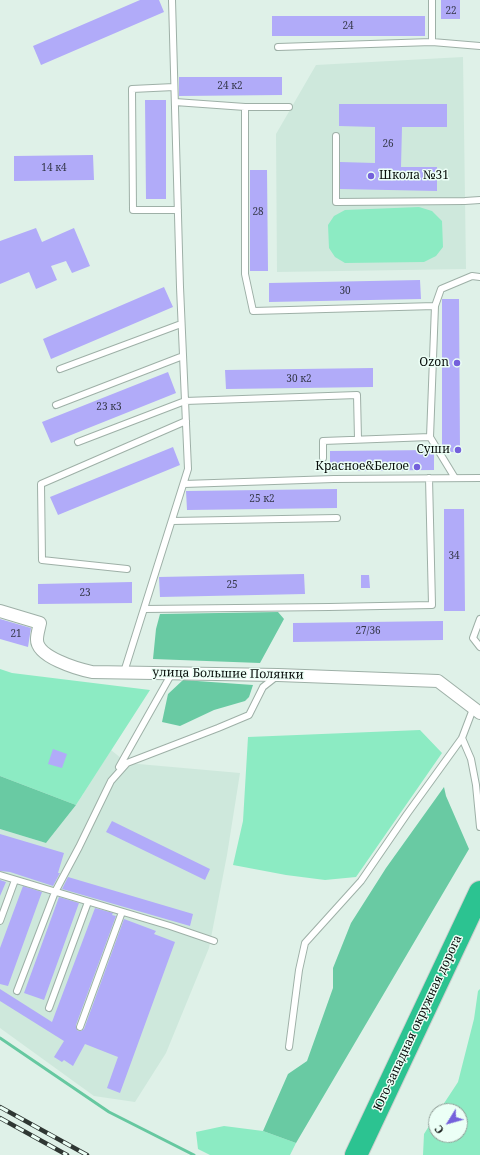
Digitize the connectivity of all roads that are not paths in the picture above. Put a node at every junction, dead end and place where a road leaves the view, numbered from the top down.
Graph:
1 (172, 0) edge
2 (432, 0) edge
3 (432, 42) junction
4 (480, 46) edge
5 (278, 47) dead end
6 (174, 87) junction
7 (175, 102) junction
8 (245, 107) junction
9 (289, 107) dead end
10 (336, 136) dead end
11 (480, 200) edge
12 (178, 210) junction
13 (480, 277) edge
14 (435, 306) junction
15 (181, 324) junction
16 (183, 356) junction
17 (60, 369) dead end
18 (185, 400) junction
19 (56, 405) dead end
20 (186, 421) junction
21 (430, 437) junction
22 (358, 439) junction
23 (78, 442) dead end
24 (323, 458) dead end
25 (429, 478) junction
26 (455, 478) junction
27 (480, 478) edge
28 (184, 484) junction
29 (337, 518) dead end
30 (172, 521) junction
31 (127, 569) dead end
32 (144, 609) junction
33 (0, 611) edge
34 (480, 619) edge
35 (480, 647) edge
36 (124, 672) junction
37 (172, 673) junction
38 (278, 675) junction
39 (477, 711) edge
40 (462, 738) junction
41 (111, 781) junction
42 (480, 827) edge
43 (0, 875) edge
44 (15, 880) junction
45 (55, 892) junction
46 (480, 892) edge
47 (88, 902) junction
48 (122, 912) junction
49 (0, 921) edge
50 (214, 941) dead end
51 (17, 991) dead end
52 (49, 1008) dead end
53 (80, 1027) dead end
54 (289, 1048) dead end
55 (356, 1155) edge

1 - 6 lane
2 - 3 lane
3 - 4 lane
3 - 5 lane
6 - 7 lane
6 - 12 lane
7 - 8 lane
7 - 12 lane
8 - 9 lane
8 - 14 lane
10 - 11 lane
12 - 15 lane
13 - 14 lane
14 - 21 lane
15 - 16 lane
15 - 17 lane
16 - 18 lane
16 - 19 lane
18 - 20 lane
18 - 22 lane
18 - 23 lane
20 - 28 lane
20 - 31 lane
21 - 22 lane
21 - 26 lane
22 - 24 lane
25 - 26 lane
25 - 28 lane
25 - 32 lane
26 - 27 lane
28 - 30 lane
29 - 30 lane
30 - 32 lane
32 - 36 lane
33 - 36 street, улица Большие Полянки
34 - 35 lane
36 - 37 street, улица Большие Полянки
37 - 38 street, улица Большие Полянки
37 - 41 lane
38 - 39 street, улица Большие Полянки
38 - 41 lane
39 - 40 lane
40 - 42 lane
40 - 54 lane
41 - 45 lane
43 - 44 lane
44 - 45 lane
44 - 49 lane
45 - 47 lane
45 - 51 lane
46 - 55 highway, Юго-западная окружная дорога
47 - 48 lane
47 - 52 lane
48 - 50 lane
48 - 53 lane

